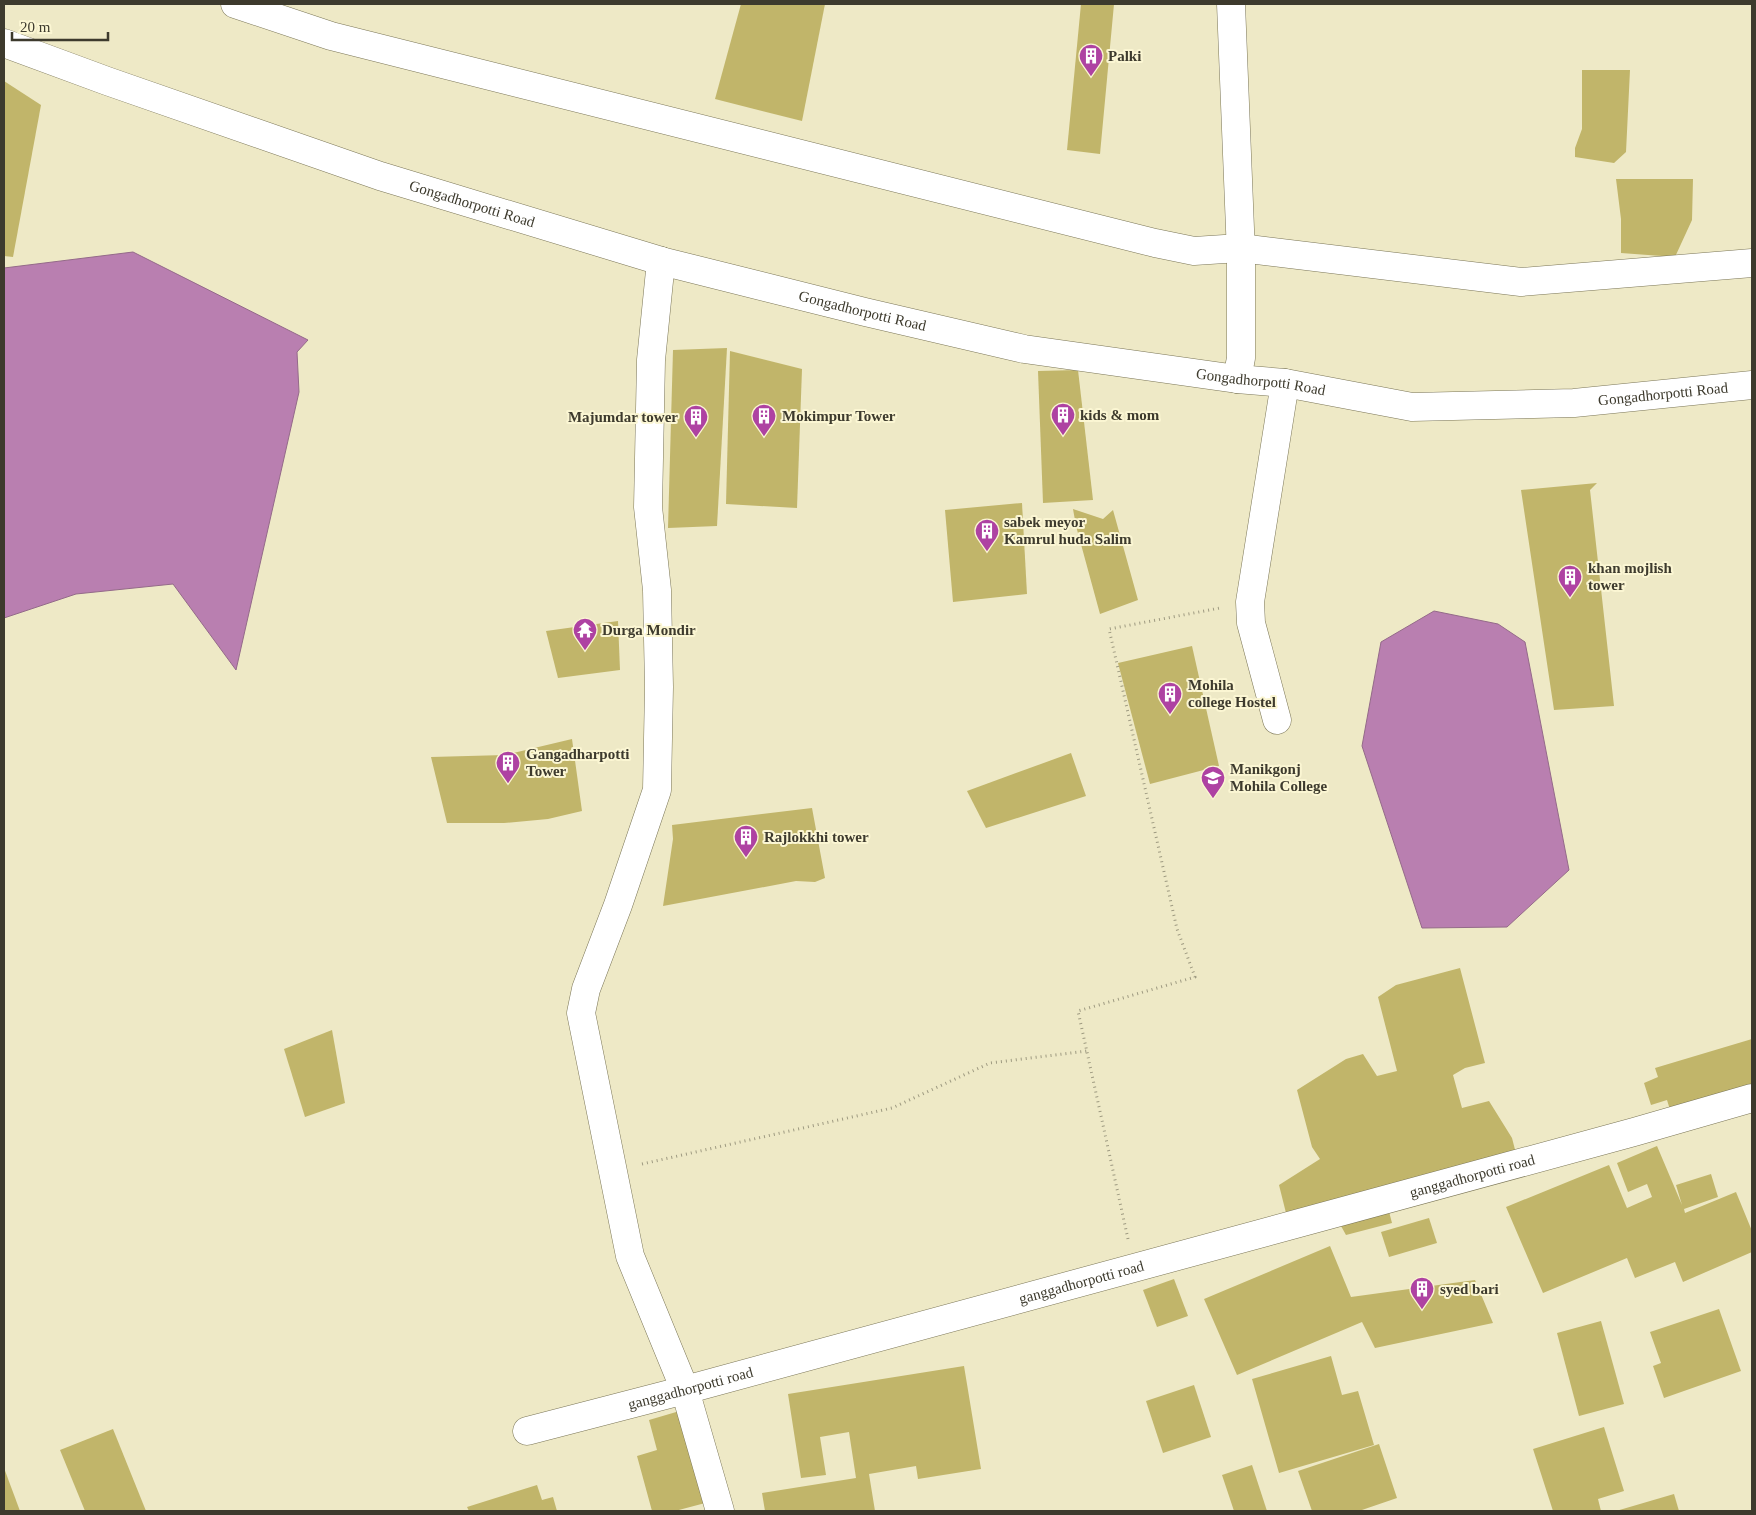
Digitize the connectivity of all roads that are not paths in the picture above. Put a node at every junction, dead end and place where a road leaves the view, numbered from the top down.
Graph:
1 (235, 4) edge
2 (1230, 4) edge
3 (4, 43) edge
4 (1240, 251) junction
5 (661, 261) junction
6 (1752, 263) edge
7 (1239, 368) junction
8 (1285, 383) junction
9 (1752, 385) edge
10 (1277, 720) dead end
11 (1752, 1098) edge
12 (685, 1390) junction
13 (528, 1431) dead end
14 (720, 1511) edge

1 - 4 street
2 - 4 street
3 - 5 street, Gongadhorpotti Road
4 - 6 street
4 - 7 street
5 - 7 street, Gongadhorpotti Road
5 - 12 street
7 - 8 street, Gongadhorpotti Road
8 - 9 street, Gongadhorpotti Road
8 - 10 street
11 - 12 street, ganggadhorpotti road
12 - 13 street, ganggadhorpotti road
12 - 14 street

